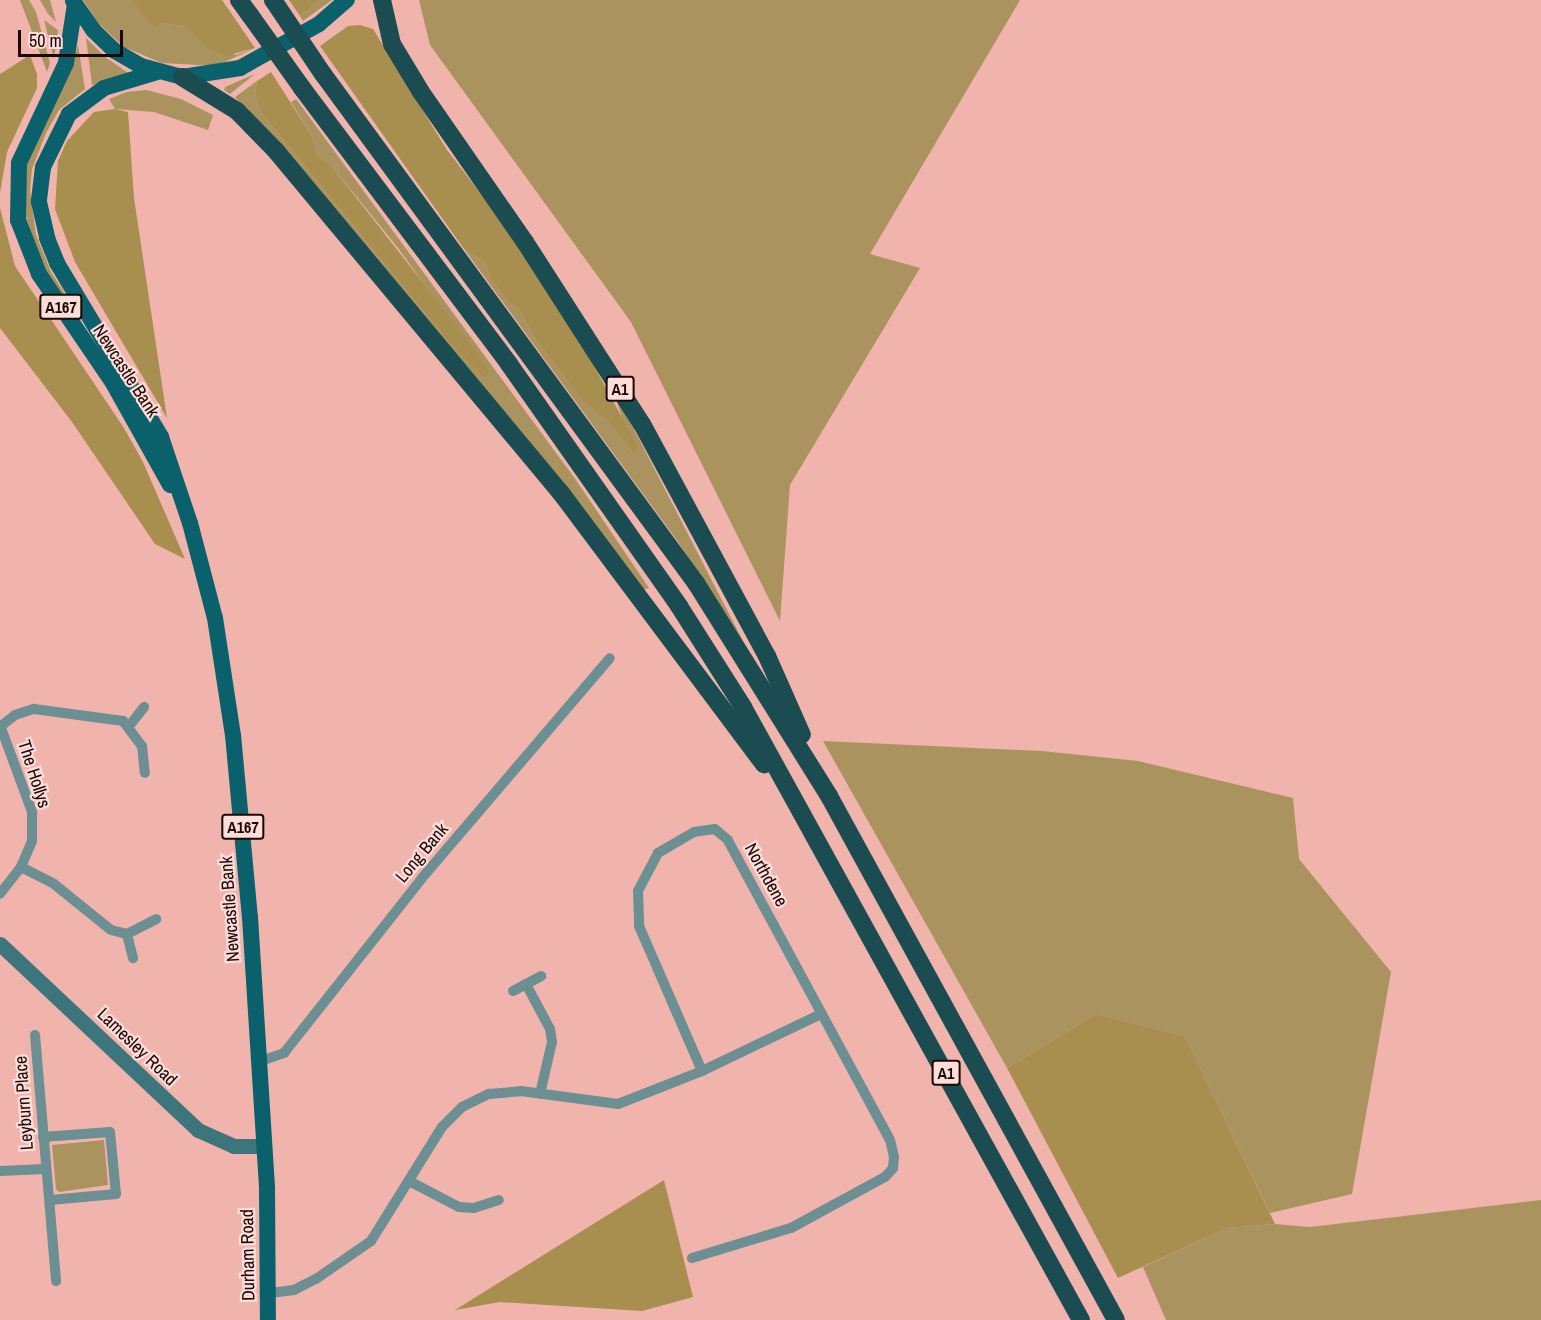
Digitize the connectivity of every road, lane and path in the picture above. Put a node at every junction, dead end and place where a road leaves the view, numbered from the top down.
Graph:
1 (239, 0) edge
2 (273, 0) edge
3 (347, 0) edge
4 (382, 0) edge
5 (74, 2) edge
6 (157, 72) junction
7 (182, 77) junction
8 (190, 523) junction
9 (610, 658) dead end
10 (144, 707) dead end
11 (1, 725) edge
12 (130, 725) junction
13 (145, 773) dead end
14 (829, 796) junction
15 (811, 827) junction
16 (21, 867) junction
17 (0, 894) edge
18 (156, 919) dead end
19 (127, 934) junction
20 (0, 944) edge
21 (133, 958) dead end
22 (541, 976) dead end
23 (526, 984) junction
24 (513, 992) dead end
25 (821, 1014) junction
26 (35, 1035) dead end
27 (258, 1062) junction
28 (702, 1071) junction
29 (540, 1095) junction
30 (44, 1137) junction
31 (263, 1146) junction
32 (45, 1169) junction
33 (0, 1172) edge
34 (409, 1181) junction
35 (267, 1189) joint
36 (50, 1200) junction
37 (499, 1200) dead end
38 (692, 1258) dead end
39 (56, 1281) dead end
40 (270, 1293) junction
41 (268, 1320) edge
42 (1081, 1320) edge
43 (1116, 1320) edge

1 - 15 highway, A1, bridge
2 - 14 highway, A1, bridge
3 - 7 main road, A167
4 - 14 highway, A1
5 - 6 main road, A167
5 - 8 main road, Newcastle Bank / A167
6 - 7 main road, A167
6 - 8 main road, Newcastle Bank / A167
7 - 15 highway, A1
8 - 27 main road, Newcastle Bank / A167
9 - 27 street, Long Bank
10 - 12 street
11 - 12 street, The Hollys
11 - 16 street, The Hollys
12 - 13 street
14 - 43 highway, A1
15 - 42 highway, A1
16 - 17 street, The Hollys
16 - 19 street
18 - 19 street
19 - 21 street
20 - 31 street, Lamesley Road
22 - 23 street
23 - 24 street
23 - 29 street
25 - 28 street
25 - 28 street, Northdene
25 - 38 street, Northdene
26 - 30 street, Leyburn Place
27 - 31 main road, Newcastle Bank / A167
28 - 29 street
29 - 34 street
30 - 32 street, Leyburn Place
30 - 36 street
31 - 35 main road, Newcastle Bank / A167
32 - 33 street, Leyburn Place
32 - 36 street, Leyburn Place
34 - 37 street
34 - 40 street
35 - 40 main road, Durham Road / A167
36 - 39 street, Leyburn Place
40 - 41 main road, Durham Road / A167

